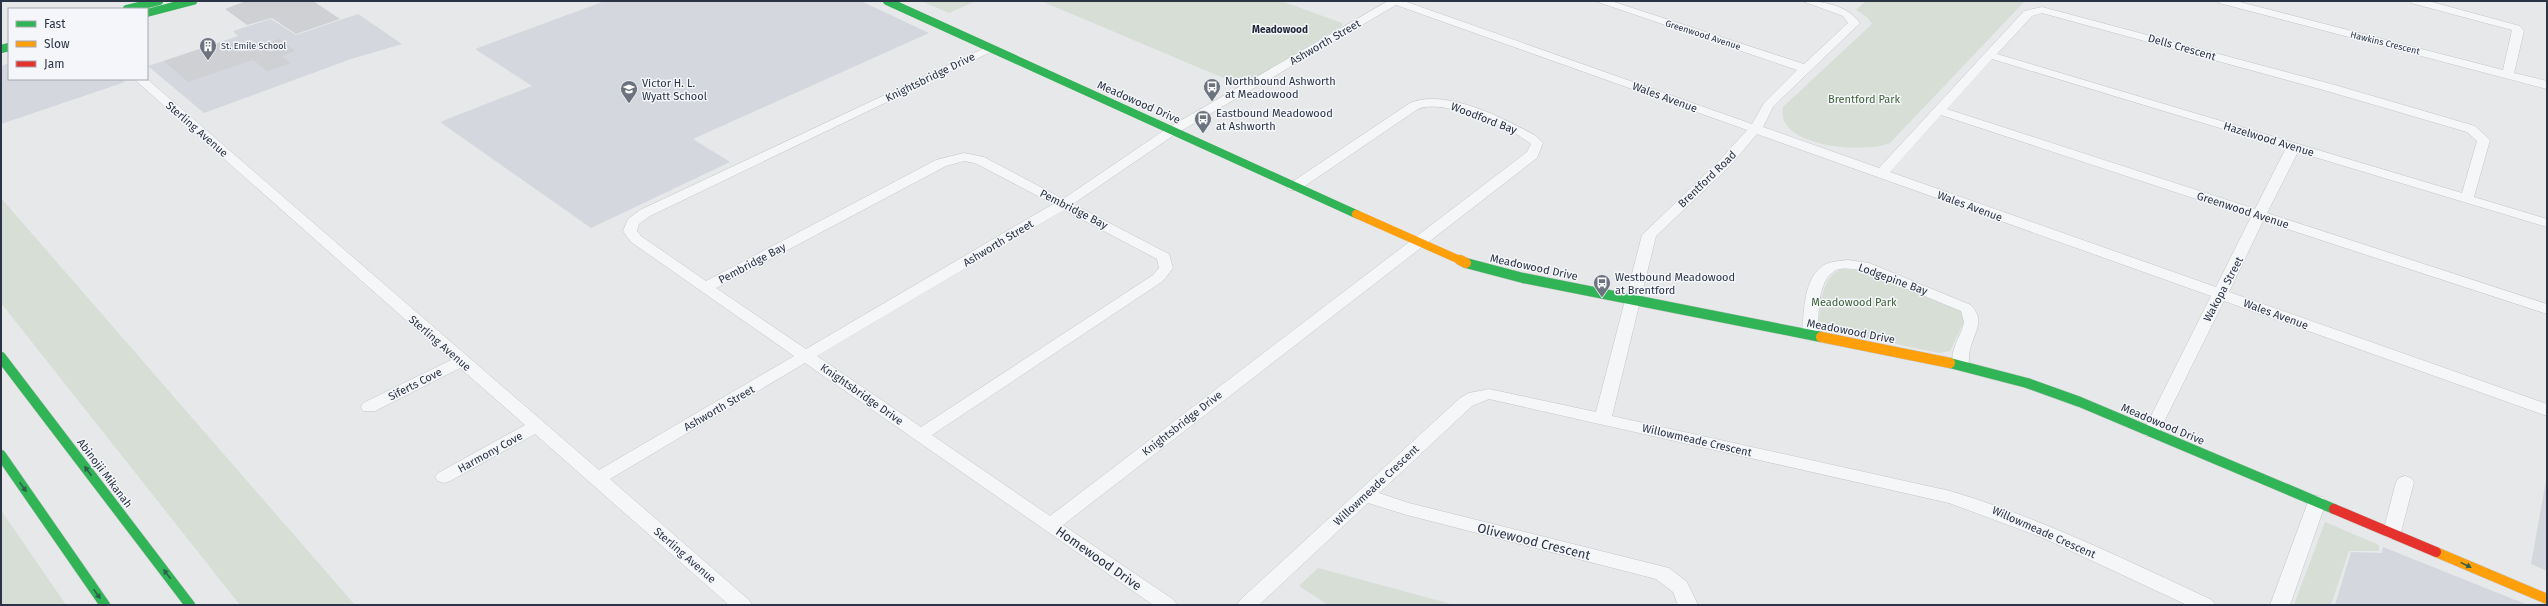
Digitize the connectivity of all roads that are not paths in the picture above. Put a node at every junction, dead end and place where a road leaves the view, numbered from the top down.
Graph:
1 (194, 1) edge
2 (887, 1) edge
3 (1395, 1) edge
4 (1600, 1) edge
5 (1807, 1) edge
6 (2223, 1) edge
7 (2414, 1) edge
8 (160, 3) edge
9 (133, 8) edge
10 (148, 12) edge
11 (991, 48) junction
12 (1990, 55) junction
13 (1806, 69) junction
14 (2508, 75) junction
15 (141, 80) edge
16 (2547, 85) edge
17 (1940, 111) junction
18 (1755, 129) junction
19 (1172, 130) junction
20 (2294, 146) junction
21 (1881, 174) junction
22 (1294, 187) junction
23 (2467, 198) junction
24 (1064, 204) junction
25 (2260, 215) junction
26 (2547, 222) edge
27 (1417, 243) junction
28 (706, 287) junction
29 (2219, 294) junction
30 (1632, 300) junction
31 (2547, 309) edge
32 (1810, 335) junction
33 (1, 356) edge
34 (807, 356) junction
35 (461, 361) junction
36 (1961, 365) junction
37 (369, 407) dead end
38 (2547, 410) edge
39 (1603, 420) junction
40 (536, 426) junction
41 (2151, 432) junction
42 (921, 435) junction
43 (1, 455) edge
44 (444, 477) dead end
45 (597, 479) junction
46 (2405, 482) dead end
47 (1365, 496) junction
48 (2317, 502) junction
49 (1050, 525) junction
50 (2392, 532) junction
51 (2431, 548) junction
52 (2480, 560) dead end
53 (2547, 599) edge
54 (105, 605) edge
55 (190, 605) edge
56 (742, 605) edge
57 (1167, 605) edge
58 (1247, 605) edge
59 (1688, 605) edge
60 (2205, 605) edge
61 (2280, 605) edge

1 - 8 street
2 - 11 street, Meadowood Drive
3 - 18 street, Wales Avenue
3 - 19 street, Ashworth Street
4 - 13 street, Greenwood Avenue
5 - 13 street, Brentford Road
6 - 14 street, Hawkins Crescent
7 - 14 street
8 - 9 street
8 - 10 street
11 - 19 street, Meadowood Drive
11 - 28 street, Knightsbridge Drive
12 - 17 street, Dells Crescent
12 - 20 street, Hazelwood Avenue
12 - 23 street, Dells Crescent
13 - 18 street, Brentford Road
14 - 16 street, Hawkins Crescent
15 - 35 street, Sterling Avenue
17 - 21 street, Dells Crescent
17 - 25 street, Greenwood Avenue
18 - 21 street, Wales Avenue
18 - 30 street, Brentford Road
19 - 22 street, Meadowood Drive
19 - 24 street, Ashworth Street
20 - 23 street, Hazelwood Avenue
20 - 25 street, Wakopa Street
21 - 29 street, Wales Avenue
22 - 27 street, Meadowood Drive
22 - 27 street, Woodford Bay
23 - 26 street, Hazelwood Avenue
24 - 28 street, Pembridge Bay
24 - 34 street, Ashworth Street
24 - 42 street, Pembridge Bay
25 - 29 street, Wakopa Street
25 - 31 street, Greenwood Avenue
27 - 30 street, Meadowood Drive
27 - 49 street, Knightsbridge Drive
28 - 34 street, Knightsbridge Drive
29 - 38 street, Wales Avenue
29 - 41 street, Wakopa Street
30 - 32 street, Meadowood Drive
30 - 39 street, Brentford Road
32 - 36 street, Meadowood Drive
32 - 36 street, Lodgepine Bay
55 -> 33 street, Abinojii Mikanah
34 - 42 street, Knightsbridge Drive
34 - 45 street, Ashworth Street
35 - 37 street, Siferts Cove
35 - 40 street, Sterling Avenue
36 - 41 street, Meadowood Drive
39 - 47 street, Willowmeade Crescent
39 - 60 street, Willowmeade Crescent
40 - 44 street, Harmony Cove
40 - 45 street, Sterling Avenue
41 - 48 street, Meadowood Drive
42 - 49 street, Knightsbridge Drive
43 -> 54 street
45 - 56 street, Sterling Avenue
46 - 50 street
47 - 58 street, Willowmeade Crescent
47 - 59 street, Olivewood Crescent
48 - 50 street, Meadowood Drive
48 - 61 street
49 - 57 street, Homewood Drive
50 - 51 street, Meadowood Drive
51 - 52 street, Meadowood Drive
51 -> 53 street, Meadowood Drive

